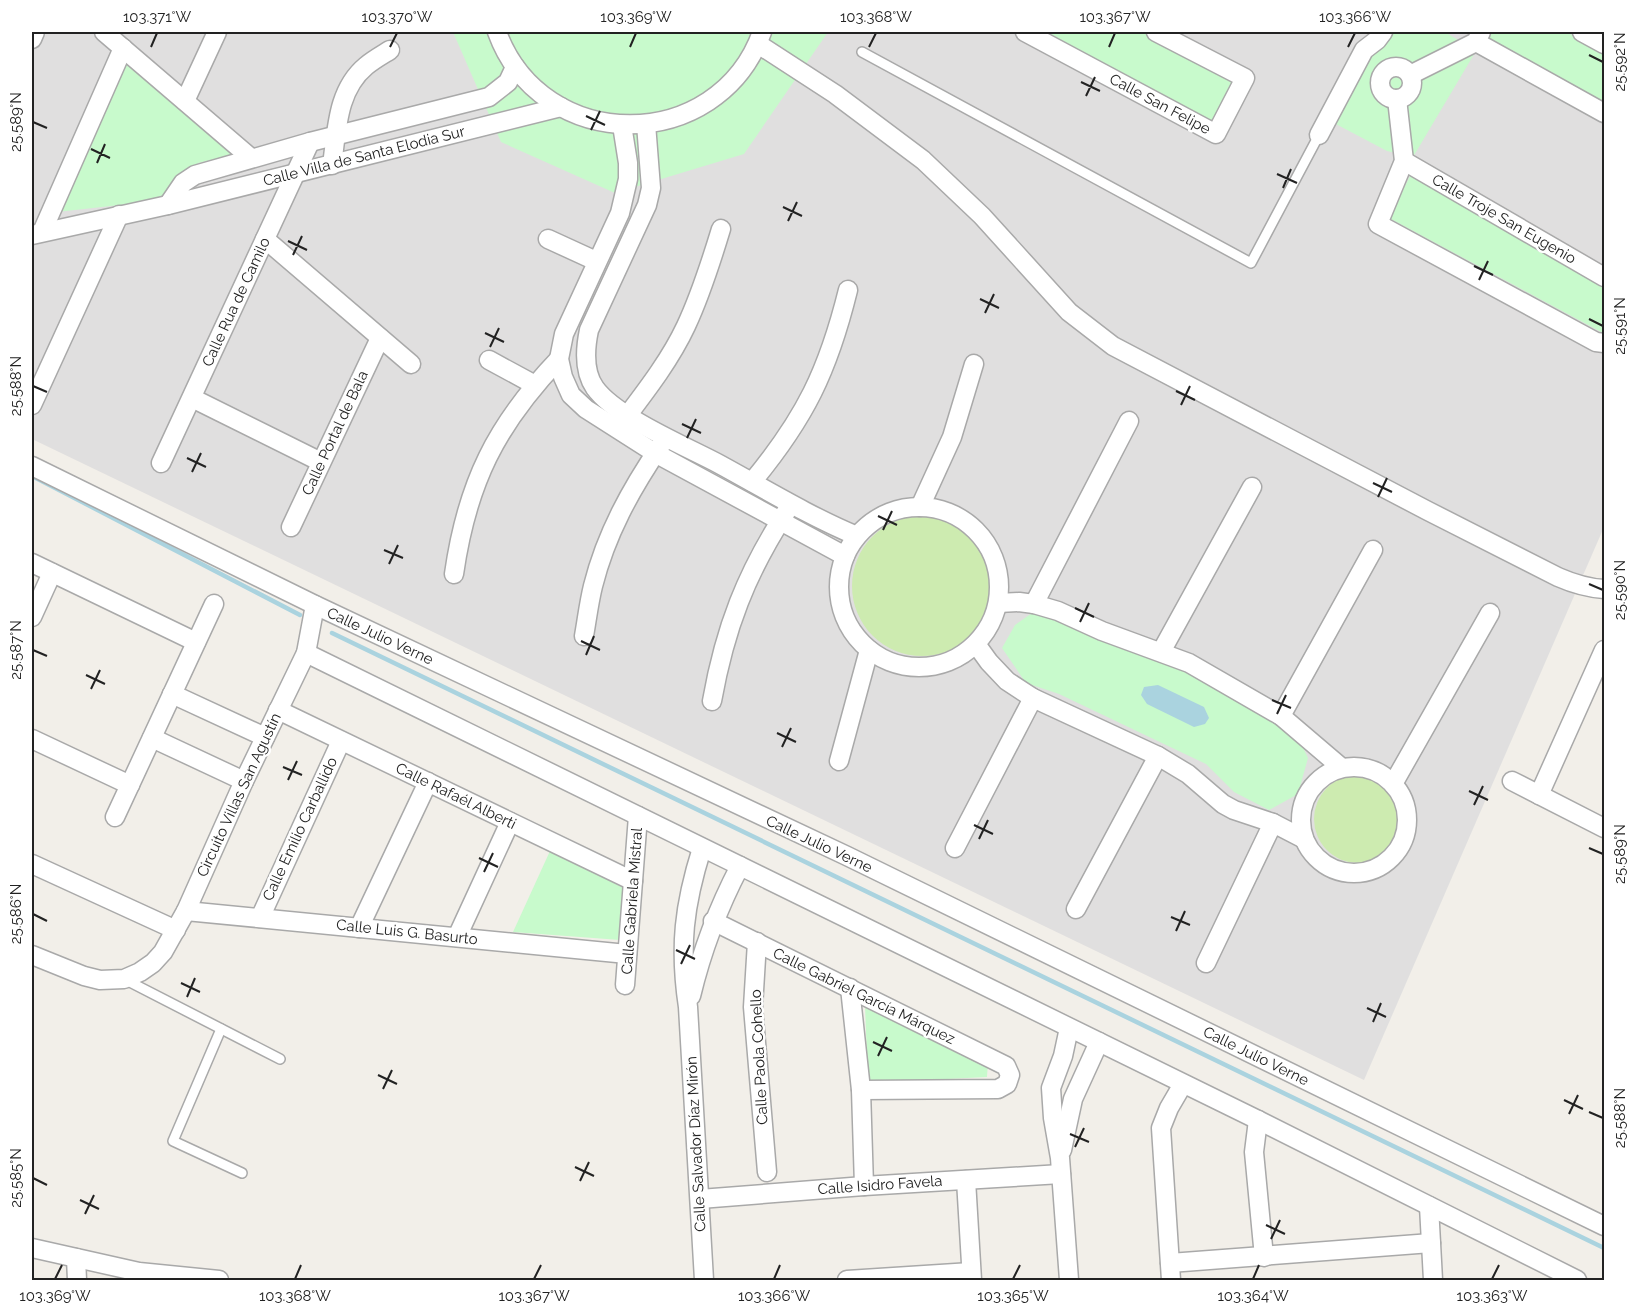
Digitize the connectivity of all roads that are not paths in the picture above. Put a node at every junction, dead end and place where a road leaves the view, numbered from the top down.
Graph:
1 (35, 32) edge
2 (104, 32) edge
3 (217, 32) edge
4 (498, 32) edge
5 (1025, 32) edge
6 (1156, 32) edge
7 (1383, 32) edge
8 (1582, 32) edge
9 (1479, 37) edge
10 (760, 38) edge
11 (32, 39) edge
12 (1605, 44) edge
13 (123, 48) junction
14 (1362, 48) edge
15 (390, 50) dead end
16 (862, 52) dead end
17 (516, 67) junction
18 (1383, 74) junction
19 (1410, 75) junction
20 (1398, 99) junction
21 (185, 101) junction
22 (561, 107) junction
23 (1605, 113) edge
24 (646, 124) junction
25 (622, 125) junction
26 (336, 135) junction
27 (1320, 135) joint
28 (310, 142) junction
29 (251, 158) junction
30 (1404, 160) junction
31 (332, 165) junction
32 (296, 173) junction
33 (168, 205) junction
34 (119, 214) junction
35 (721, 229) dead end
36 (37, 234) edge
37 (265, 239) junction
38 (548, 239) dead end
39 (597, 261) junction
40 (1605, 277) edge
41 (848, 290) dead end
42 (380, 338) junction
43 (1605, 343) edge
44 (559, 359) junction
45 (489, 360) dead end
46 (411, 364) dead end
47 (974, 364) dead end
48 (535, 385) junction
49 (192, 398) junction
50 (32, 405) edge
51 (627, 416) junction
52 (1129, 421) dead end
53 (667, 436) junction
54 (655, 453) junction
55 (321, 462) junction
56 (161, 463) dead end
57 (32, 466) edge
58 (753, 482) junction
59 (1252, 486) dead end
60 (790, 505) junction
61 (921, 507) junction
62 (780, 521) junction
63 (291, 527) dead end
64 (857, 536) junction
65 (1373, 550) dead end
66 (845, 556) junction
67 (32, 563) edge
68 (52, 573) junction
69 (454, 574) dead end
70 (1605, 589) edge
71 (214, 603) dead end
72 (998, 603) junction
73 (1034, 604) junction
74 (315, 605) junction
75 (1490, 613) dead end
76 (32, 616) edge
77 (584, 636) dead end
78 (196, 642) junction
79 (976, 644) junction
80 (869, 650) junction
81 (1605, 650) edge
82 (1161, 652) junction
83 (306, 653) junction
84 (172, 694) junction
85 (1033, 698) junction
86 (712, 701) dead end
87 (278, 710) junction
88 (1281, 716) junction
89 (265, 737) junction
90 (152, 738) junction
91 (32, 739) edge
92 (341, 741) junction
93 (1158, 756) junction
94 (839, 761) dead end
95 (1342, 768) junction
96 (244, 781) junction
97 (1512, 781) dead end
98 (428, 782) junction
99 (1393, 784) junction
100 (130, 785) junction
101 (1539, 795) junction
102 (638, 816) junction
103 (115, 818) dead end
104 (510, 822) junction
105 (1273, 823) junction
106 (1605, 828) edge
107 (1304, 839) junction
108 (702, 848) junction
109 (955, 848) dead end
110 (32, 864) edge
111 (740, 866) junction
112 (633, 881) junction
113 (1076, 909) dead end
114 (186, 911) junction
115 (260, 918) junction
116 (713, 921) junction
117 (359, 928) junction
118 (176, 930) junction
119 (457, 937) junction
120 (757, 942) junction
121 (627, 954) junction
122 (32, 955) edge
123 (1206, 963) dead end
124 (132, 976) junction
125 (625, 985) dead end
126 (850, 988) junction
127 (688, 1007) junction
128 (1069, 1028) junction
129 (221, 1029) junction
130 (1099, 1042) junction
131 (280, 1059) dead end
132 (1183, 1084) junction
133 (861, 1090) junction
134 (1258, 1120) junction
135 (1060, 1166) junction
136 (767, 1172) dead end
137 (242, 1173) dead end
138 (966, 1180) junction
139 (864, 1186) junction
140 (700, 1199) junction
141 (1429, 1206) junction
142 (1605, 1226) edge
143 (1431, 1244) junction
144 (32, 1252) edge
145 (1264, 1257) junction
146 (76, 1258) junction
147 (1171, 1272) edge
148 (135, 1276) edge
149 (972, 1276) edge
150 (77, 1281) edge
151 (219, 1281) edge
152 (704, 1281) edge
153 (847, 1281) edge
154 (1069, 1281) edge
155 (1434, 1281) edge
156 (1577, 1281) edge

1 - 11 street
2 - 13 street
3 - 21 street
4 - 17 street
5 - 6 street, Calle San Felipe
7 - 14 street
8 - 12 street
9 - 19 street
9 - 23 street
10 - 24 street
10 - 70 street
13 - 21 street
13 - 36 street
14 - 18 street
14 - 27 street
15 - 26 street
16 - 27 lane
17 - 22 street
17 - 26 street, Calle Villa de Santa Elodia Sur
18 - 19 street
18 - 20 street
19 - 20 street
20 - 30 street
21 - 29 street
22 - 25 street
22 - 31 street, Calle Villa de Santa Elodia Sur
24 - 25 street
24 - 51 street
25 - 39 street
26 - 28 street, Calle Villa de Santa Elodia Sur
26 - 31 street
28 - 29 street, Calle Villa de Santa Elodia Sur
28 - 32 street, Calle Rua de Camilo
29 - 33 street, Calle Villa de Santa Elodia Sur
30 - 40 street, Calle Troje San Eugenio
30 - 43 street
31 - 32 street, Calle Villa de Santa Elodia Sur
32 - 33 street, Calle Villa de Santa Elodia Sur
32 - 37 street, Calle Rua de Camilo
33 - 34 street, Calle Villa de Santa Elodia Sur
34 - 36 street, Calle Villa de Santa Elodia Sur
34 - 50 street
35 - 51 street
37 - 42 street
37 - 49 street, Calle Rua de Camilo
38 - 39 street
39 - 44 street
41 - 58 street
42 - 46 street
42 - 55 street, Calle Portal de Bala
44 - 48 street
44 - 54 street
45 - 48 street
47 - 61 street
48 - 69 street
49 - 55 street
49 - 56 street, Calle Rua de Camilo
51 - 53 street
52 - 73 street
53 - 54 street
53 - 58 street
54 - 62 street
54 - 77 street
55 - 63 street, Calle Portal de Bala
57 - 74 street, Calle Julio Verne
58 - 60 street
59 - 82 street
60 - 62 street
60 - 64 street
61 - 64 street
61 - 72 street
62 - 66 street
62 - 86 street
64 - 66 street
65 - 88 street
66 - 80 street
67 - 68 street
68 - 76 street
68 - 78 street
71 - 78 street
72 - 73 street
72 - 79 street
73 - 82 street
74 - 83 street, Circuito Villas San Agustín
74 - 142 street, Calle Julio Verne
75 - 99 street
78 - 84 street
79 - 80 street
79 - 85 street
80 - 94 street
81 - 101 street
82 - 88 street
83 - 87 street, Circuito Villas San Agustín
83 - 102 street
84 - 89 street
84 - 90 street
85 - 93 street
85 - 109 street
87 - 89 street, Circuito Villas San Agustín
87 - 92 street, Calle Rafaél Alberti
88 - 95 street
89 - 96 street, Circuito Villas San Agustín
90 - 96 street
90 - 100 street
91 - 100 street
92 - 98 street, Calle Rafaél Alberti
92 - 115 street, Calle Emilio Carballido
93 - 105 street
93 - 113 street
95 - 99 street
95 - 107 street
96 - 114 street, Circuito Villas San Agustín
97 - 101 street
98 - 104 street, Calle Rafaél Alberti
98 - 117 street
99 - 107 street
100 - 103 street
101 - 106 street
102 - 108 street
102 - 112 street, Calle Gabriela Mistral
104 - 112 street, Calle Rafaél Alberti
104 - 119 street
105 - 107 street
105 - 123 street
108 - 111 street
108 - 127 street, Calle Salvador Díaz Mirón
110 - 118 street
111 - 116 street, Calle Salvador Díaz Mirón
111 - 128 street
112 - 121 street, Calle Gabriela Mistral
114 - 115 street, Calle Luis G. Basurto
114 - 118 street, Circuito Villas San Agustín
115 - 117 street, Calle Luis G. Basurto
116 - 120 street, Calle Gabriel García Márquez
116 - 127 street, Calle Salvador Díaz Mirón
117 - 119 street, Calle Luis G. Basurto
118 - 124 street, Circuito Villas San Agustín
119 - 121 street, Calle Luis G. Basurto
120 - 126 street, Calle Gabriel García Márquez
120 - 136 street, Calle Paola Cohello
121 - 125 street, Calle Gabriela Mistral
122 - 124 street
124 - 129 lane
126 - 133 street
126 - 133 street, Calle Gabriel García Márquez
127 - 140 street, Calle Salvador Díaz Mirón
128 - 130 street
128 - 135 street
129 - 131 lane
129 - 137 lane
130 - 132 street
130 - 135 street
132 - 134 street
132 - 147 street
133 - 139 street
134 - 141 street
134 - 145 street
135 - 138 street, Calle Isidro Favela
135 - 154 street
138 - 139 street, Calle Isidro Favela
138 - 149 street
139 - 140 street, Calle Isidro Favela
140 - 152 street, Calle Salvador Díaz Mirón
141 - 143 street
141 - 156 street
143 - 145 street
143 - 155 street
144 - 146 street
145 - 147 street
146 - 148 street
146 - 150 street
148 - 151 street
149 - 153 street

